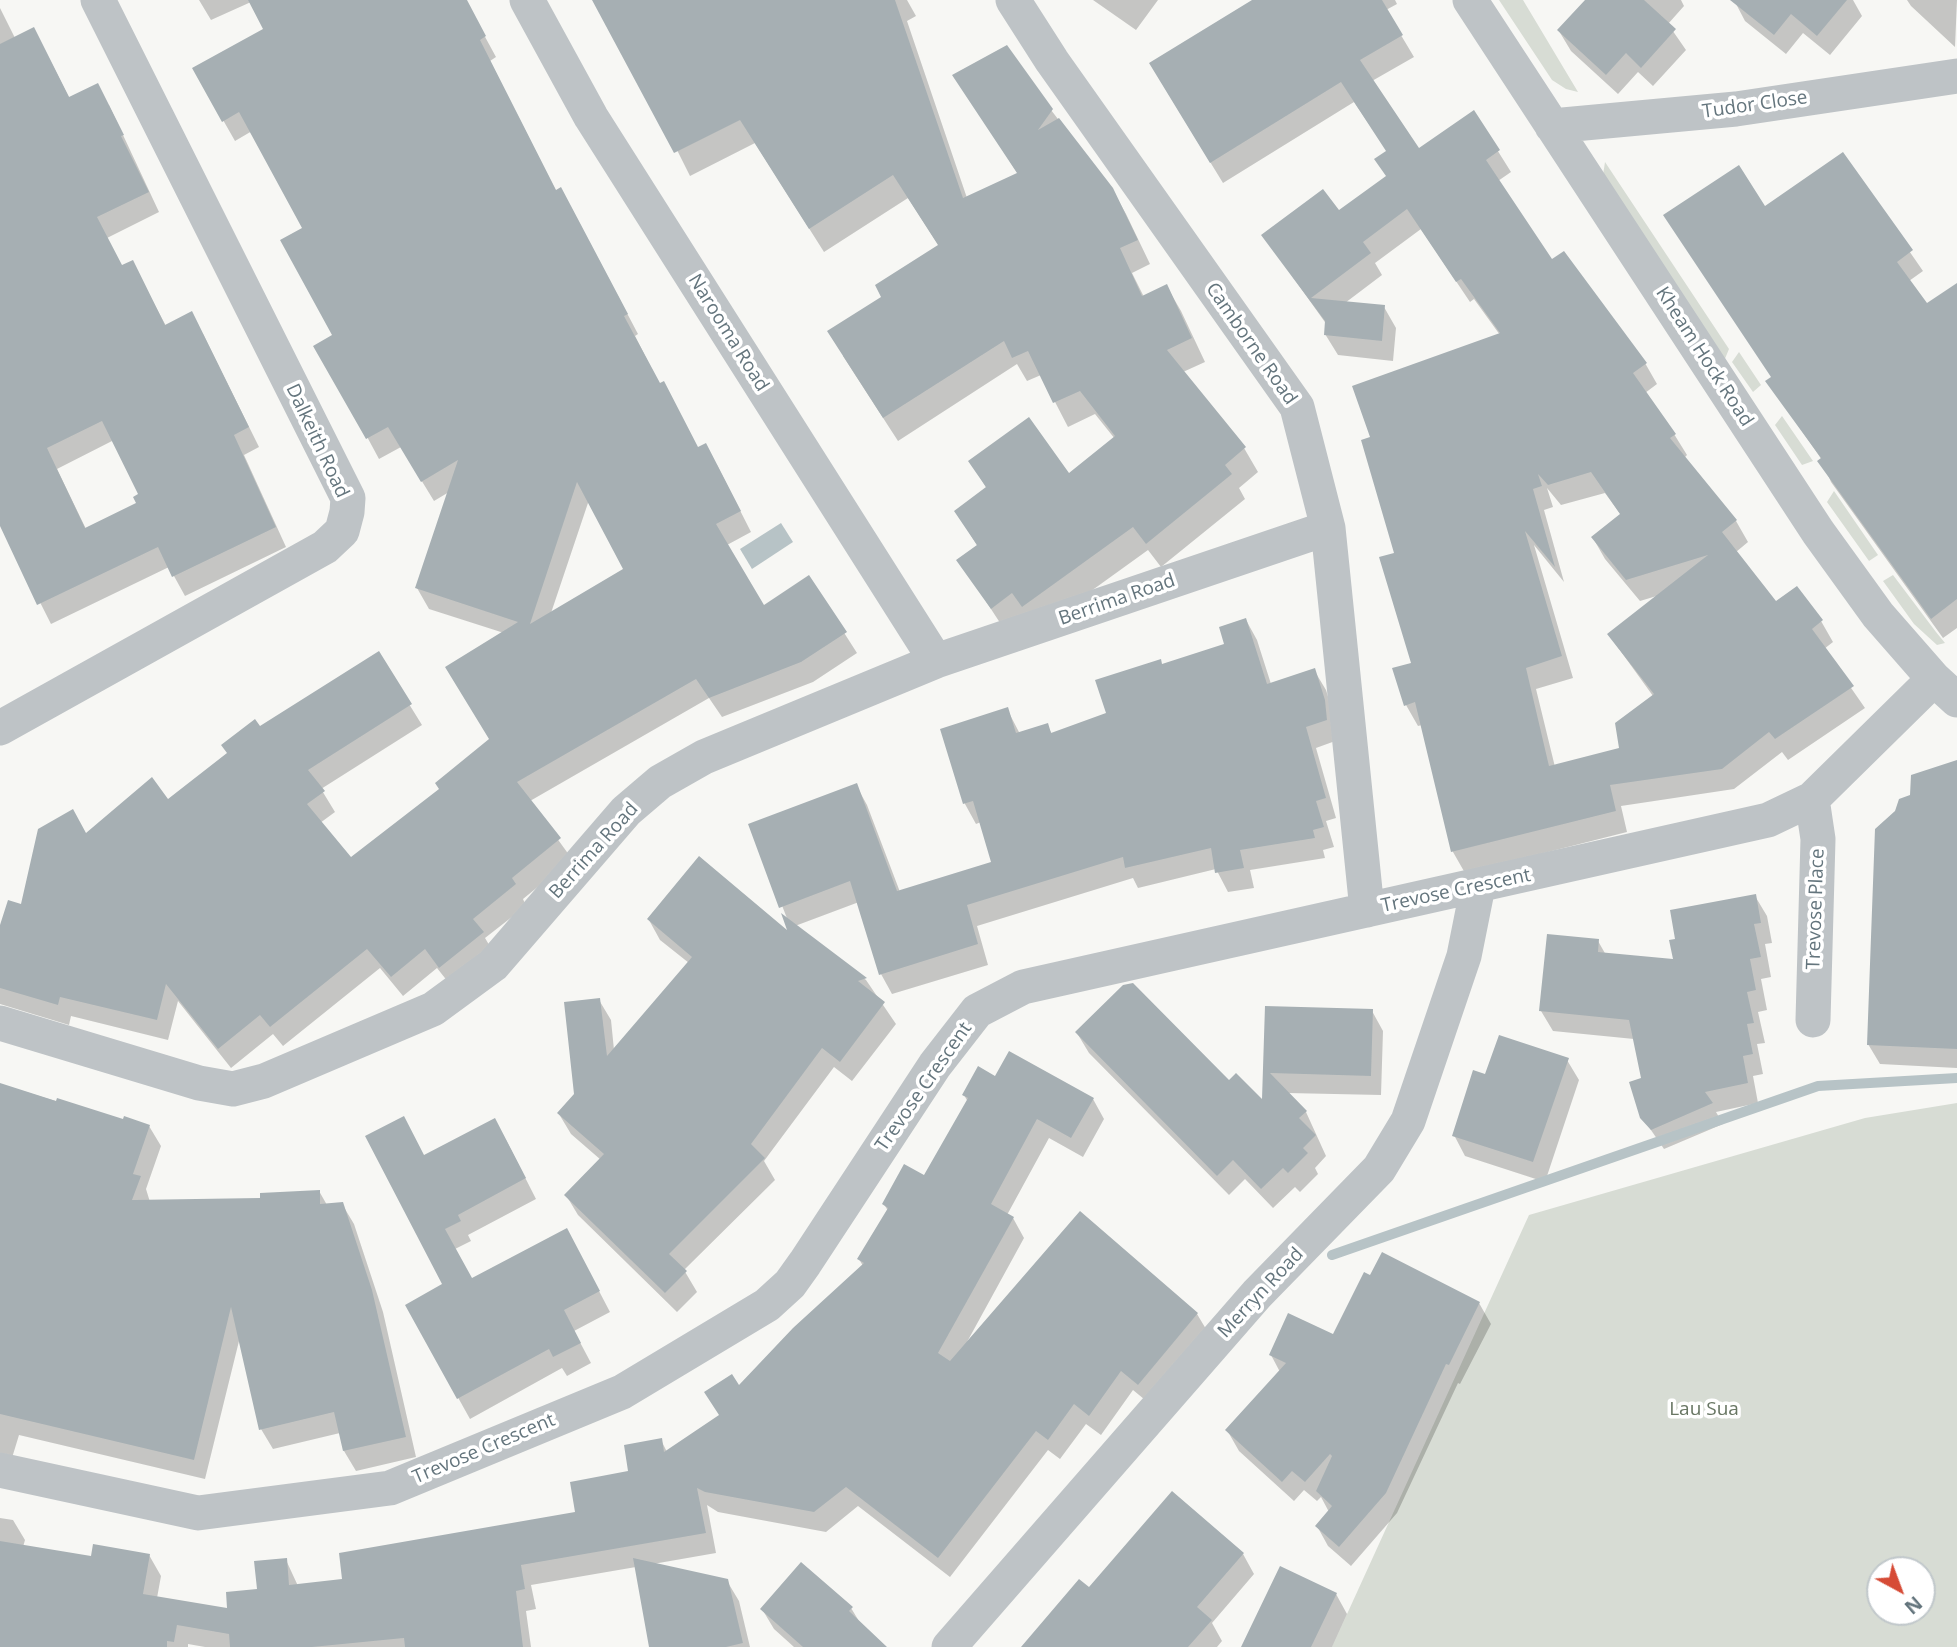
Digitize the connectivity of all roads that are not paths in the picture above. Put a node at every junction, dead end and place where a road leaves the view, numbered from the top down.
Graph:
1 (98, 0) edge
2 (527, 0) edge
3 (1013, 0) edge
4 (1469, 0) edge
5 (1957, 76) edge
6 (1552, 126) junction
7 (1328, 528) junction
8 (936, 661) junction
9 (1945, 689) edge
10 (0, 728) edge
11 (1812, 799) junction
12 (1478, 886) junction
13 (1367, 910) junction
14 (1813, 1020) dead end
15 (0, 1023) edge
16 (0, 1470) edge
17 (948, 1647) edge

1 - 10 street, Dalkeith Road
2 - 8 street, Narooma Road
3 - 7 street, Camborne Road
4 - 6 street, Kheam Hock Road
5 - 6 street, Tudor Close
6 - 9 street, Kheam Hock Road
7 - 8 street, Berrima Road
7 - 13 street, Camborne Road
8 - 15 street, Berrima Road
9 - 11 street, Trevose Crescent
11 - 12 street, Trevose Crescent
11 - 14 street, Trevose Place
12 - 13 street, Trevose Crescent
12 - 17 street, Merryn Road
13 - 16 street, Trevose Crescent

